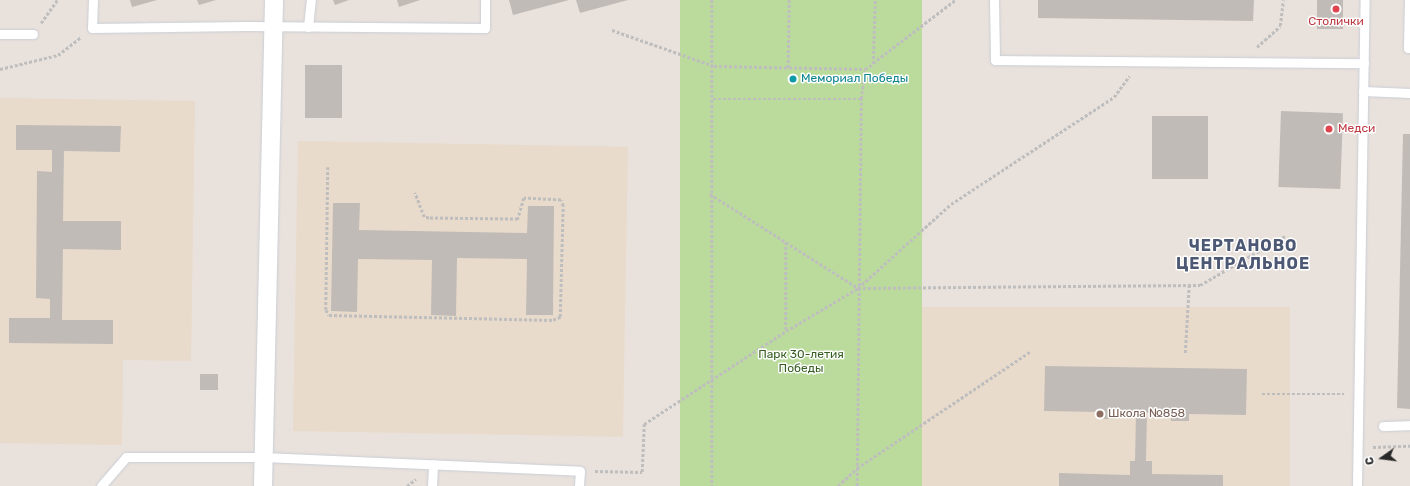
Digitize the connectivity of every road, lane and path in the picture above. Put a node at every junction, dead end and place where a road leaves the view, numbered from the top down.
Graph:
1 (57, 0) edge
2 (92, 0) edge
3 (274, 0) edge
4 (311, 0) edge
5 (485, 0) edge
6 (712, 0) edge
7 (789, 0) edge
8 (875, 0) edge
9 (955, 0) edge
10 (994, 0) edge
11 (1284, 0) edge
12 (1365, 0) edge
13 (1409, 0) edge
14 (308, 26) junction
15 (273, 27) junction
16 (92, 28) junction
17 (612, 30) dead end
18 (0, 34) edge
19 (33, 34) joint
20 (1410, 48) edge
21 (1139, 63) junction
22 (1239, 63) junction
23 (1364, 63) junction
24 (872, 64) junction
25 (714, 66) junction
26 (788, 68) junction
27 (0, 69) edge
28 (865, 69) junction
29 (1363, 91) junction
30 (1410, 93) edge
31 (713, 99) junction
32 (861, 99) junction
33 (328, 167) dead end
34 (415, 193) dead end
35 (710, 194) junction
36 (1285, 236) dead end
37 (786, 242) junction
38 (1189, 285) junction
39 (858, 288) junction
40 (786, 331) junction
41 (1031, 351) dead end
42 (1185, 353) dead end
43 (711, 382) junction
44 (1262, 394) dead end
45 (1358, 394) junction
46 (1410, 425) edge
47 (1383, 426) dead end
48 (1410, 446) edge
49 (1358, 447) junction
50 (263, 457) junction
51 (433, 464) junction
52 (857, 468) junction
53 (580, 471) junction
54 (101, 486) edge
55 (263, 486) edge
56 (432, 486) edge
57 (579, 486) edge
58 (712, 486) edge
59 (838, 486) edge
60 (857, 486) edge
61 (1357, 486) edge

1 - 19 path
2 - 16 lane
3 - 15 street
4 - 14 lane
5 - 14 lane
6 - 25 path
7 - 26 path
8 - 24 path
9 - 24 path
10 - 21 lane
11 - 22 path
12 - 23 lane
13 - 20 lane
14 - 15 lane
15 - 16 lane
15 - 50 street
16 - 27 path
17 - 25 path
18 - 19 lane
21 - 22 lane
21 - 39 path
22 - 23 lane
23 - 29 lane
24 - 28 path
25 - 26 path
25 - 31 path
26 - 28 path
28 - 32 path
29 - 30 lane
29 - 45 lane
31 - 32 path
31 - 35 path
32 - 39 path
33 - 34 path
35 - 37 path
35 - 43 path
36 - 38 path
37 - 39 path
37 - 40 path
38 - 39 path
38 - 42 path
39 - 40 path
39 - 52 path
40 - 43 path
41 - 52 path
43 - 53 path
43 - 58 path
44 - 45 path
45 - 49 lane
46 - 47 lane
48 - 49 path
49 - 61 lane
50 - 51 lane
50 - 54 lane
50 - 55 street
51 - 53 lane
51 - 56 lane
52 - 59 path
52 - 60 path
53 - 57 lane

